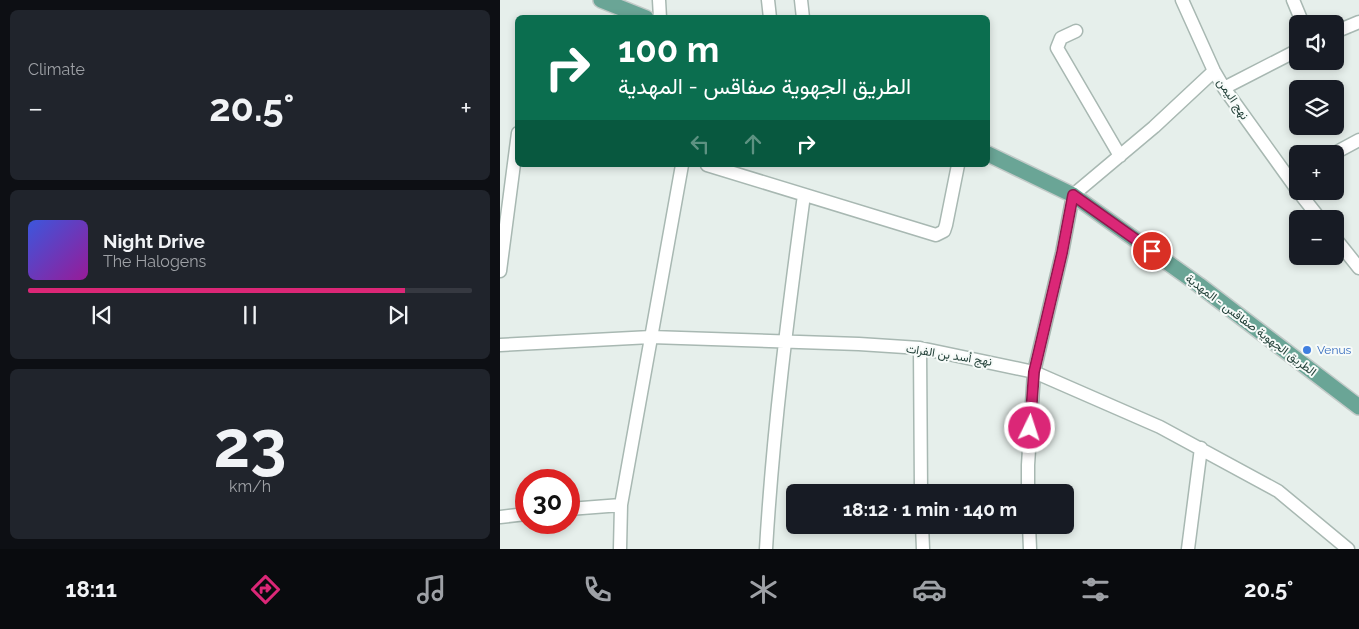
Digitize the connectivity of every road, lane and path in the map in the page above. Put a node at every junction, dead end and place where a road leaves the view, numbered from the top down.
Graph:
1 (601, 0) edge
2 (659, 0) edge
3 (768, 0) edge
4 (800, 0) edge
5 (1182, 0) edge
6 (1293, 0) edge
7 (638, 15) edge
8 (660, 15) edge
9 (770, 15) edge
10 (802, 15) edge
11 (1299, 15) edge
12 (1359, 22) edge
13 (1344, 28) edge
14 (1076, 31) dead end
15 (1289, 55) edge
16 (1214, 71) junction
17 (1224, 88) junction
18 (1359, 140) edge
19 (1344, 148) edge
20 (990, 155) edge
21 (515, 156) edge
22 (1120, 156) junction
23 (682, 167) edge
24 (713, 167) edge
25 (958, 167) edge
26 (1289, 171) edge
27 (804, 195) junction
28 (1073, 195) junction
29 (1305, 200) edge
30 (1313, 210) edge
31 (1344, 249) edge
32 (1359, 268) edge
33 (500, 271) edge
34 (651, 336) junction
35 (784, 342) junction
36 (500, 345) edge
37 (920, 348) junction
38 (1034, 372) junction
39 (1359, 407) edge
40 (1201, 448) junction
41 (921, 484) edge
42 (1028, 484) edge
43 (621, 505) junction
44 (580, 508) edge
45 (515, 515) edge
46 (500, 517) edge
47 (922, 534) edge
48 (1029, 534) edge
49 (620, 549) edge
50 (766, 549) edge
51 (923, 549) edge
52 (1030, 549) edge
53 (1188, 549) edge
54 (1348, 549) edge

1 - 7 main road
2 - 8 street
3 - 9 street
4 - 10 street
5 - 16 street, نهج اليمن
6 - 11 street
12 - 13 street
14 - 22 street
15 - 17 street
16 - 17 street, نهج اليمن
16 - 22 street
17 - 26 street, نهج اليمن
18 - 19 street
20 - 28 main road, الطريق الجهوية صفاقس - المهدية
21 - 33 street
22 - 28 street
23 - 34 street
24 - 27 street
25 - 27 street
27 - 35 street
28 - 38 street
28 - 39 main road, الطريق الجهوية صفاقس - المهدية
29 - 30 street, نهج اليمن
31 - 32 street
34 - 35 street, نهج أسد بن الفرات
34 - 36 street, نهج أسد بن الفرات
34 - 43 street
35 - 37 street, نهج أسد بن الفرات
35 - 50 street
37 - 38 street, نهج أسد بن الفرات
37 - 41 street
38 - 40 street, نهج أسد بن الفرات
38 - 42 street
40 - 53 street
40 - 54 street, نهج أسد بن الفرات
43 - 44 street
43 - 49 street
45 - 46 street
47 - 51 street
48 - 52 street

